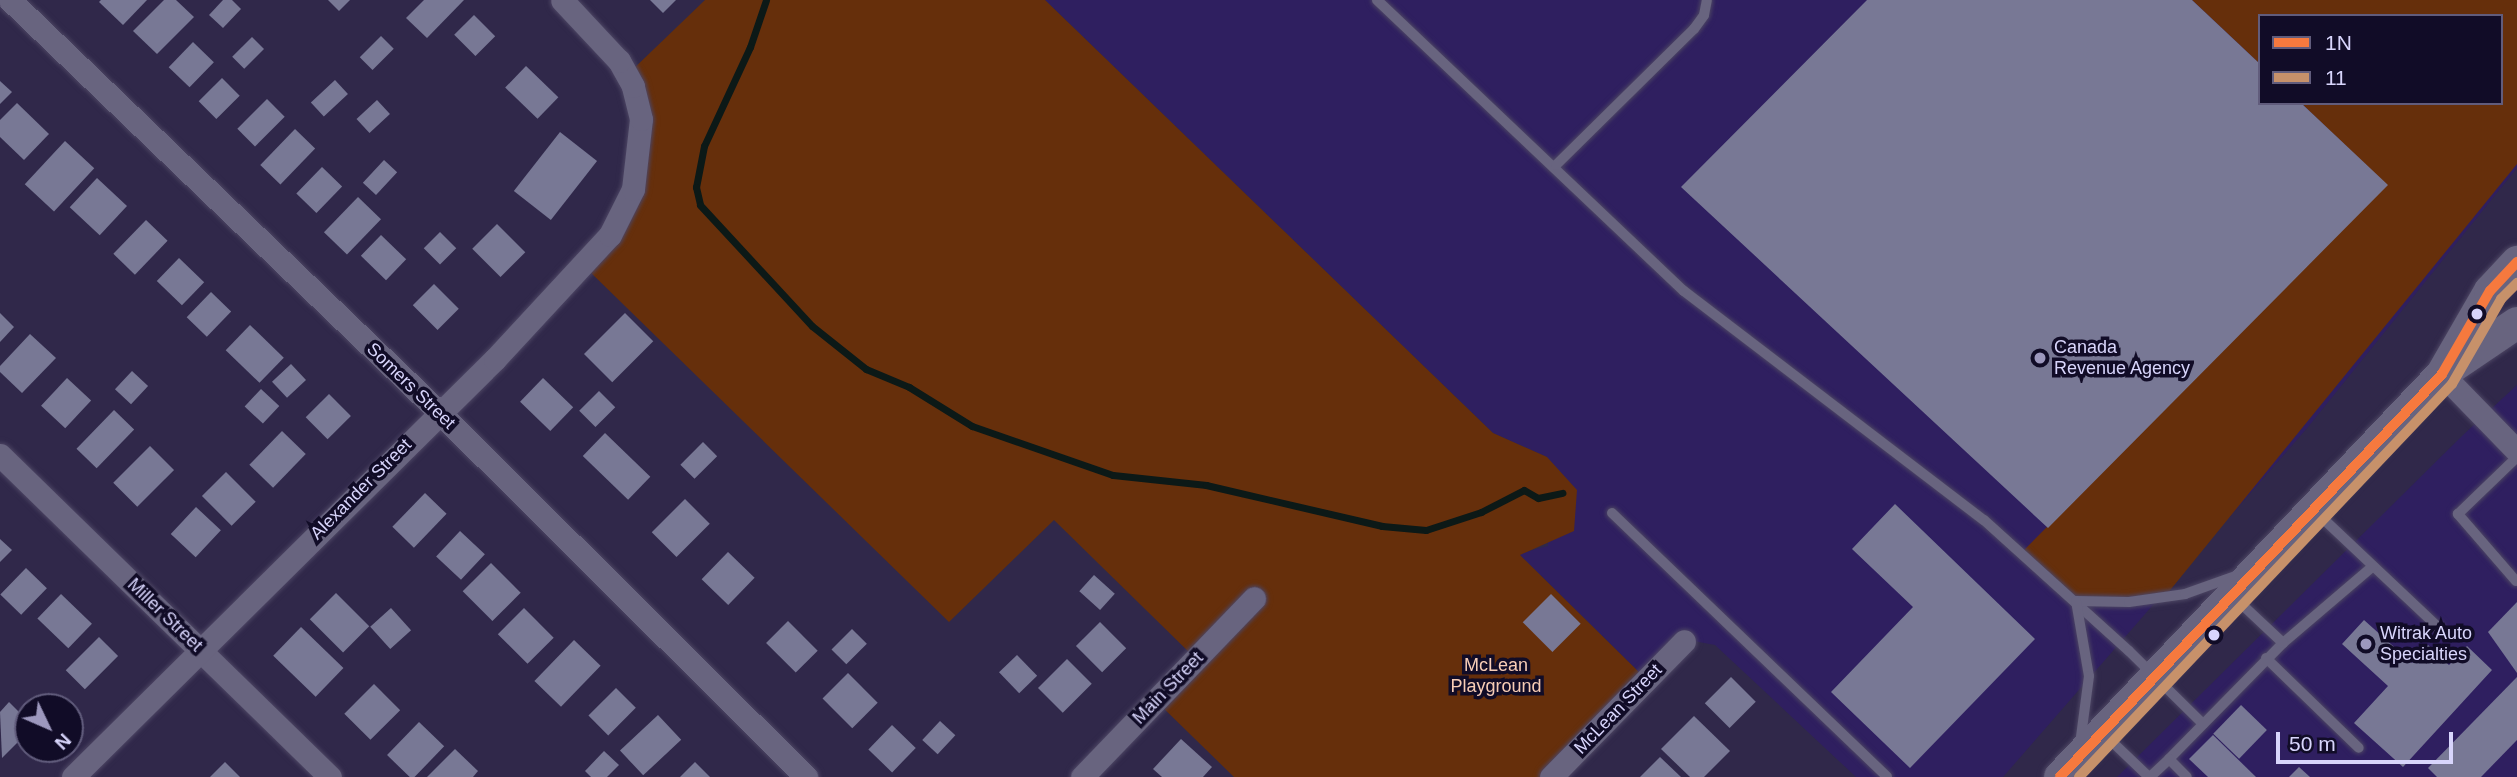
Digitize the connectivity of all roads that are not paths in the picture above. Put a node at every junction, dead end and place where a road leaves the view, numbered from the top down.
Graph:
1 (10, 0) edge
2 (562, 0) edge
3 (1377, 0) edge
4 (1707, 0) edge
5 (1556, 165) junction
6 (2517, 262) edge
7 (2517, 323) edge
8 (2442, 374) junction
9 (439, 412) junction
10 (2517, 451) edge
11 (0, 455) edge
12 (2517, 457) edge
13 (2314, 511) junction
14 (1612, 513) dead end
15 (2373, 566) junction
16 (2260, 567) junction
17 (2516, 582) edge
18 (2234, 596) junction
19 (1254, 598) dead end
20 (2076, 601) junction
21 (2440, 629) dead end
22 (1684, 641) dead end
23 (2283, 643) junction
24 (200, 649) junction
25 (2266, 658) junction
26 (2156, 679) junction
27 (2203, 724) junction
28 (2103, 733) junction
29 (2359, 748) dead end
30 (2169, 759) junction
31 (2068, 768) edge
32 (73, 777) edge
33 (330, 777) edge
34 (806, 777) edge
35 (1082, 777) edge
36 (1551, 777) edge
37 (1887, 777) edge
38 (2149, 777) edge
39 (2187, 777) edge

1 - 9 street, Somers Street
2 - 9 street, Alexander Street
3 - 5 lane
4 - 5 lane
5 - 20 lane
6 - 8 main road
7 - 8 main road
8 - 10 street
8 - 13 main road
9 - 24 street, Alexander Street
9 - 34 street, Somers Street
11 - 24 street, Miller Street
12 - 17 lane
13 - 15 lane
13 - 16 main road
14 - 37 lane
15 - 21 lane
15 - 23 lane
16 - 18 main road
16 - 20 lane
18 - 23 lane
18 - 26 main road
19 - 35 street, Main Street
20 - 26 lane
20 - 31 lane
22 - 36 street, McLean Street
23 - 25 lane
24 - 32 street, Alexander Street
24 - 33 street, Miller Street
25 - 27 lane
25 - 29 lane
26 - 27 lane
26 - 28 main road
27 - 30 lane
28 - 31 main road
28 - 38 lane
30 - 38 lane
30 - 39 lane

